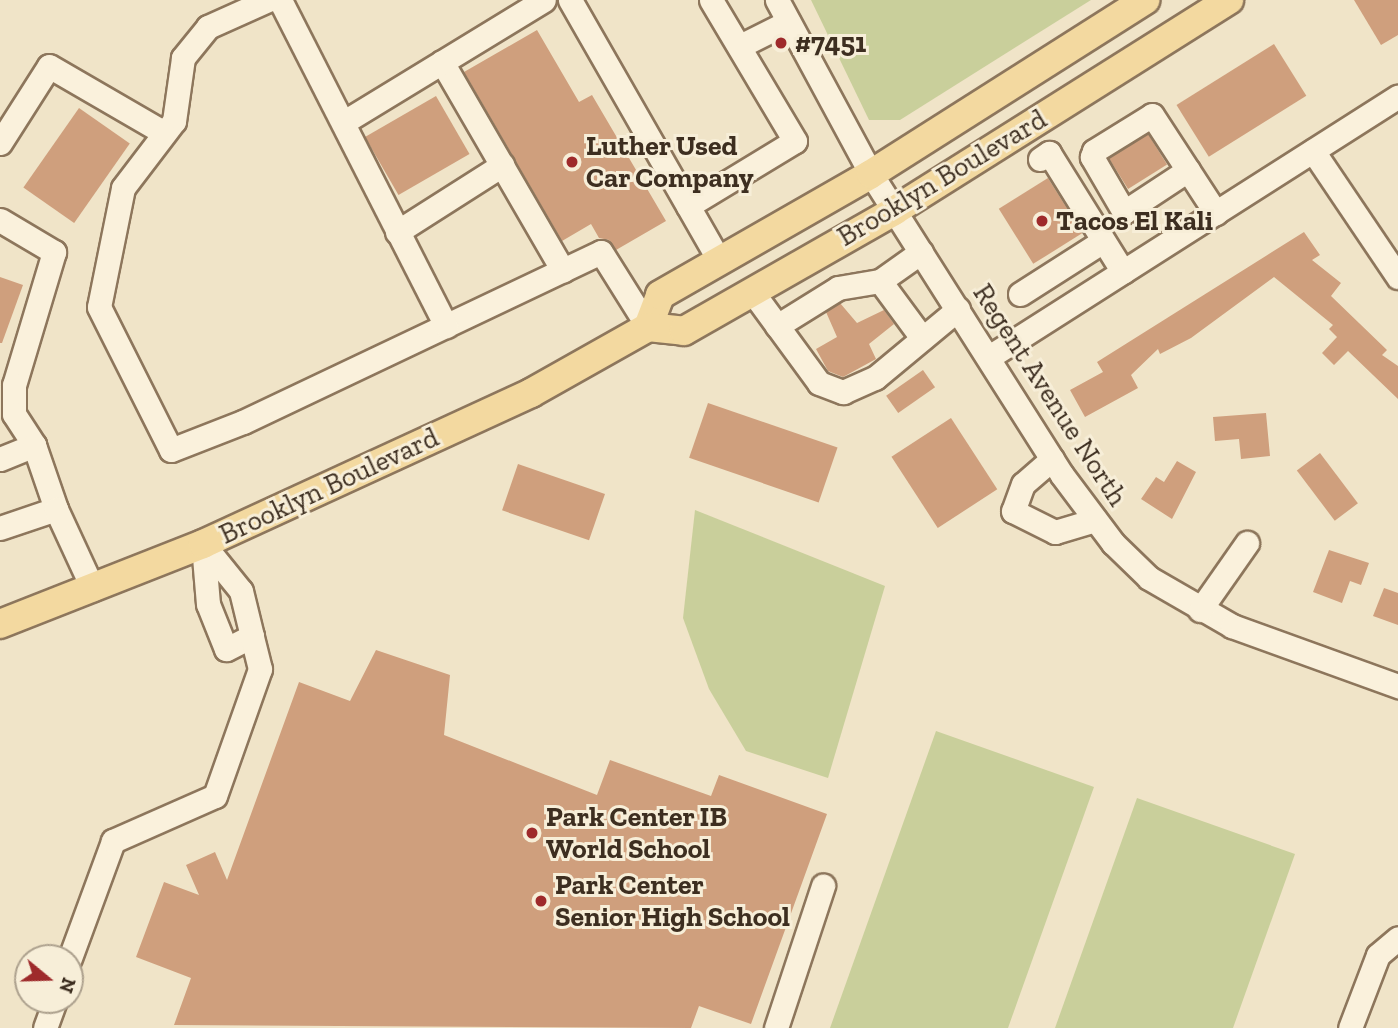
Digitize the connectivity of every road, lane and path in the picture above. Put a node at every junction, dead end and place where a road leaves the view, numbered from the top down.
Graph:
1 (268, 0) edge
2 (280, 0) edge
3 (544, 0) edge
4 (570, 0) edge
5 (711, 0) edge
6 (777, 0) edge
7 (1145, 0) edge
8 (1229, 0) edge
9 (788, 22) junction
10 (740, 46) junction
11 (442, 62) junction
12 (1398, 96) edge
13 (344, 122) junction
14 (163, 132) junction
15 (0, 143) edge
16 (1313, 151) junction
17 (1040, 159) dead end
18 (502, 165) junction
19 (1188, 170) junction
20 (871, 174) junction
21 (688, 206) junction
22 (894, 211) junction
23 (1216, 213) junction
24 (0, 220) edge
25 (397, 232) junction
26 (1104, 242) junction
27 (921, 252) junction
28 (720, 262) junction
29 (564, 271) junction
30 (1123, 272) junction
31 (1398, 277) edge
32 (880, 281) junction
33 (751, 290) junction
34 (1020, 293) dead end
35 (958, 309) junction
36 (446, 326) junction
37 (777, 326) junction
38 (648, 327) junction
39 (922, 338) junction
40 (989, 357) junction
41 (34, 445) junction
42 (0, 458) edge
43 (1052, 459) junction
44 (56, 509) junction
45 (1095, 520) junction
46 (0, 528) edge
47 (1247, 543) dead end
48 (203, 544) junction
49 (93, 589) junction
50 (1200, 610) junction
51 (0, 624) edge
52 (252, 636) junction
53 (1398, 686) edge
54 (823, 886) dead end
55 (1398, 938) edge
56 (75, 944) edge
57 (776, 1028) edge
58 (1350, 1028) edge

1 - 14 street
2 - 13 street
3 - 11 street
4 - 21 street
5 - 10 street
6 - 9 street, Regent Avenue North
7 - 20 main road, Brooklyn Boulevard
8 - 22 main road, Brooklyn Boulevard
9 - 10 street
9 - 20 street, Regent Avenue North
10 - 21 street
11 - 13 street
11 - 18 street
12 - 16 street
13 - 25 street
14 - 15 street
14 - 36 street
16 - 23 street
16 - 31 street
17 - 26 street
18 - 25 street
18 - 29 street
19 - 19 street
19 - 23 street
20 - 22 street, Regent Avenue North
20 - 28 main road, Brooklyn Boulevard
21 - 28 street
22 - 27 street, Regent Avenue North
22 - 33 main road, Brooklyn Boulevard
23 - 30 street
24 - 41 street
25 - 36 street
26 - 30 street
26 - 34 street
27 - 32 street
27 - 35 street, Regent Avenue North
28 - 38 main road, Brooklyn Boulevard
29 - 36 street
29 - 38 street
30 - 40 street
32 - 37 street
32 - 39 street
33 - 37 street
33 - 38 main road, Brooklyn Boulevard
35 - 39 street
35 - 40 street, Regent Avenue North
37 - 39 street
38 - 48 main road, Brooklyn Boulevard
40 - 43 street, Regent Avenue North
41 - 42 street
41 - 44 street
43 - 45 street, Regent Avenue North
43 - 45 street
44 - 46 street
44 - 49 street
45 - 50 street, Regent Avenue North
47 - 50 street
48 - 49 main road, Brooklyn Boulevard
48 - 52 street
48 - 52 street
49 - 51 main road, Brooklyn Boulevard
50 - 53 street, Regent Avenue North
52 - 56 street
54 - 57 street
55 - 58 street

